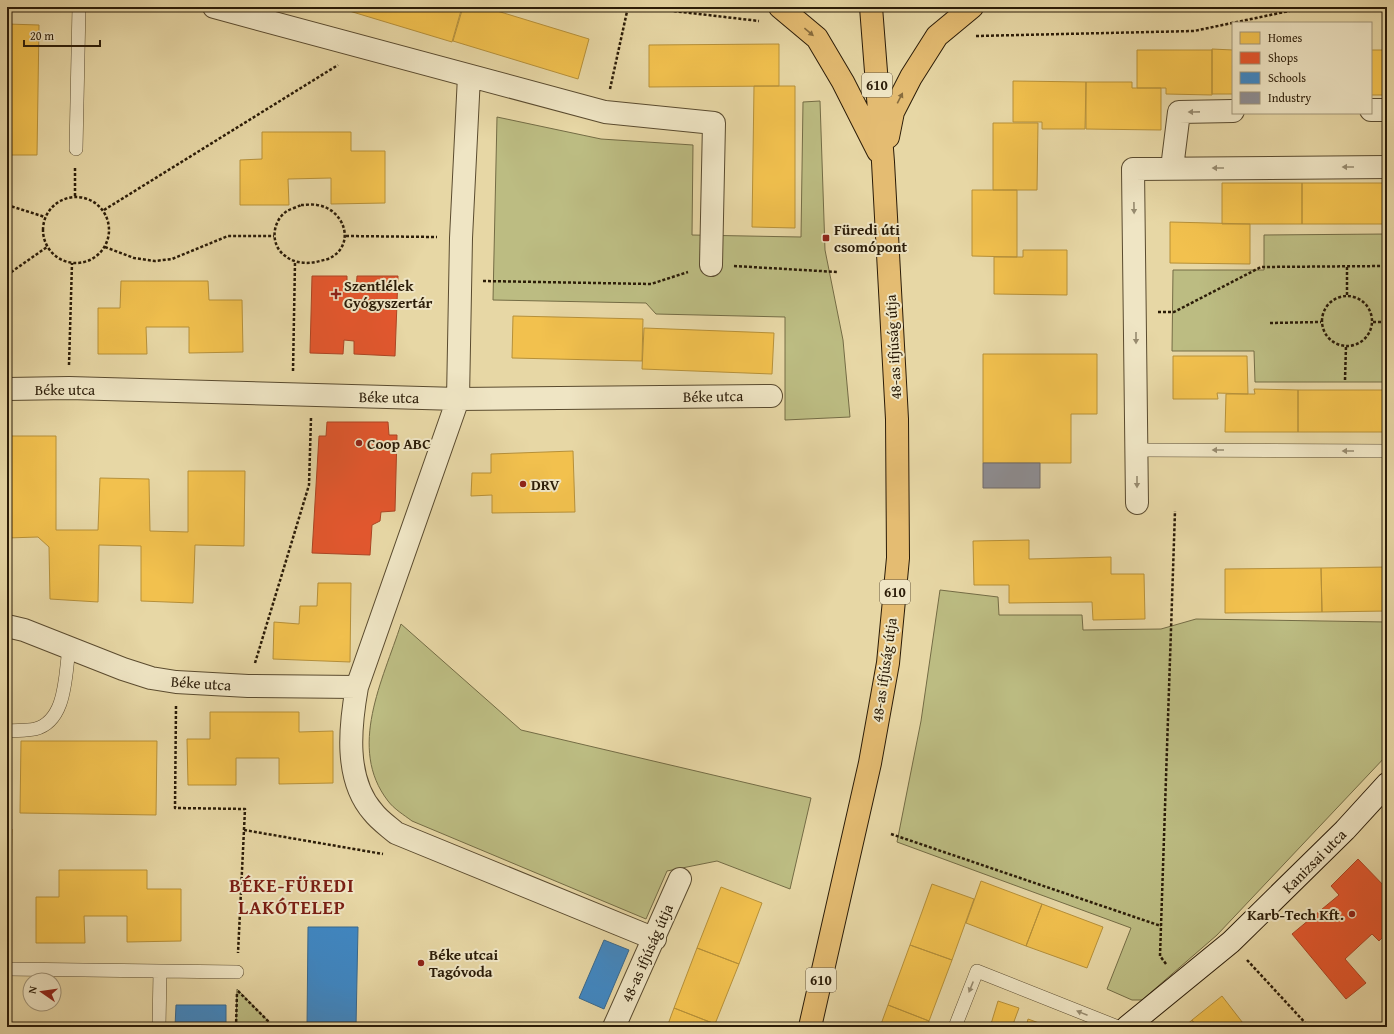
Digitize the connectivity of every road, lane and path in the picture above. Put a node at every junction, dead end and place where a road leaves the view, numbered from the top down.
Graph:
1 (79, 7) edge
2 (214, 7) edge
3 (628, 7) edge
4 (639, 7) edge
5 (871, 7) edge
6 (972, 7) edge
7 (1332, 7) edge
8 (772, 14) edge
9 (1237, 22) edge
10 (1232, 23) edge
11 (937, 36) junction
12 (366, 48) junction
13 (469, 76) junction
14 (1372, 110) edge
15 (1387, 110) edge
16 (1232, 111) edge
17 (605, 112) junction
18 (76, 149) joint
19 (883, 162) junction
20 (1387, 167) edge
21 (1172, 168) junction
22 (75, 196) junction
23 (7, 205) edge
24 (104, 210) junction
25 (45, 217) junction
26 (274, 236) junction
27 (346, 236) junction
28 (461, 238) junction
29 (47, 247) junction
30 (105, 247) junction
31 (295, 262) junction
32 (72, 263) junction
33 (711, 264) junction
34 (1347, 266) junction
35 (1387, 266) edge
36 (836, 272) dead end
37 (7, 275) edge
38 (460, 280) junction
39 (1347, 295) junction
40 (1136, 312) junction
41 (1321, 322) junction
42 (1373, 322) junction
43 (1387, 322) edge
44 (1270, 323) dead end
45 (1346, 346) junction
46 (1345, 380) dead end
47 (69, 388) junction
48 (7, 390) edge
49 (302, 395) junction
50 (771, 396) dead end
51 (458, 399) junction
52 (1137, 450) junction
53 (1387, 451) edge
54 (1137, 502) dead end
55 (1175, 511) dead end
56 (7, 626) edge
57 (69, 649) junction
58 (176, 682) junction
59 (248, 686) junction
60 (357, 687) junction
61 (7, 731) edge
62 (1386, 788) edge
63 (244, 830) junction
64 (891, 834) dead end
65 (388, 855) dead end
66 (680, 879) dead end
67 (1161, 926) junction
68 (832, 932) junction
69 (655, 939) junction
70 (1231, 942) junction
71 (7, 969) edge
72 (160, 972) junction
73 (237, 972) joint
74 (1182, 983) junction
75 (159, 1027) edge
76 (236, 1027) edge
77 (274, 1027) edge
78 (614, 1027) edge
79 (797, 1027) edge
80 (810, 1027) edge
81 (954, 1027) edge
82 (1118, 1027) edge
83 (1127, 1027) edge
84 (1309, 1027) edge

1 - 18 lane
2 - 12 street
3 - 17 path
4 - 8 path
5 - 19 main road, 610
6 - 11 main road
7 - 9 path
8 -> 19 main road
10 - 11 path
19 -> 11 main road
12 - 13 street
12 - 24 path
13 - 17 street
13 - 28 street
14 - 15 street
16 -> 21 street
17 - 33 street
18 - 22 path
19 - 68 main road, 48-as ifjúság útja / 610
20 -> 21 street
21 -> 40 street
22 - 24 path
22 - 25 path
23 - 25 path
24 - 30 path
25 - 29 path
26 - 27 path
26 - 30 path
26 - 31 path
27 - 28 path
27 - 31 path
28 - 38 street
29 - 32 path
29 - 37 path
30 - 32 path
31 - 49 path
32 - 47 path
33 - 36 path
33 - 38 path
34 - 35 path
34 - 39 path
34 - 40 path
38 - 51 street
39 - 41 path
39 - 42 path
40 -> 52 street
41 - 44 path
41 - 45 path
42 - 43 path
42 - 45 path
45 - 46 path
47 - 48 street, Béke utca
47 - 49 street, Béke utca
49 - 51 street, Béke utca
49 - 59 path
50 - 51 street, Béke utca
51 - 60 street
53 -> 52 lane
52 -> 54 street
55 - 67 path
56 - 57 street, Béke utca
57 - 58 street, Béke utca
57 - 61 lane
58 - 59 street, Béke utca
58 - 63 path
59 - 60 street, Béke utca
60 - 69 street
62 - 70 street, Kanizsai utca
63 - 65 path
63 - 73 path
64 - 67 path
66 - 69 street, 48-as ifjúság útja
67 - 74 path
68 - 79 main road
68 - 80 main road, 48-as ifjúság útja / 610
69 - 78 street, 48-as ifjúság útja
70 - 74 street, Kanizsai utca
70 - 84 path
71 - 72 lane
72 - 73 lane
72 - 75 lane
74 - 83 street, Kanizsai utca
76 - 77 path
82 -> 81 lane

